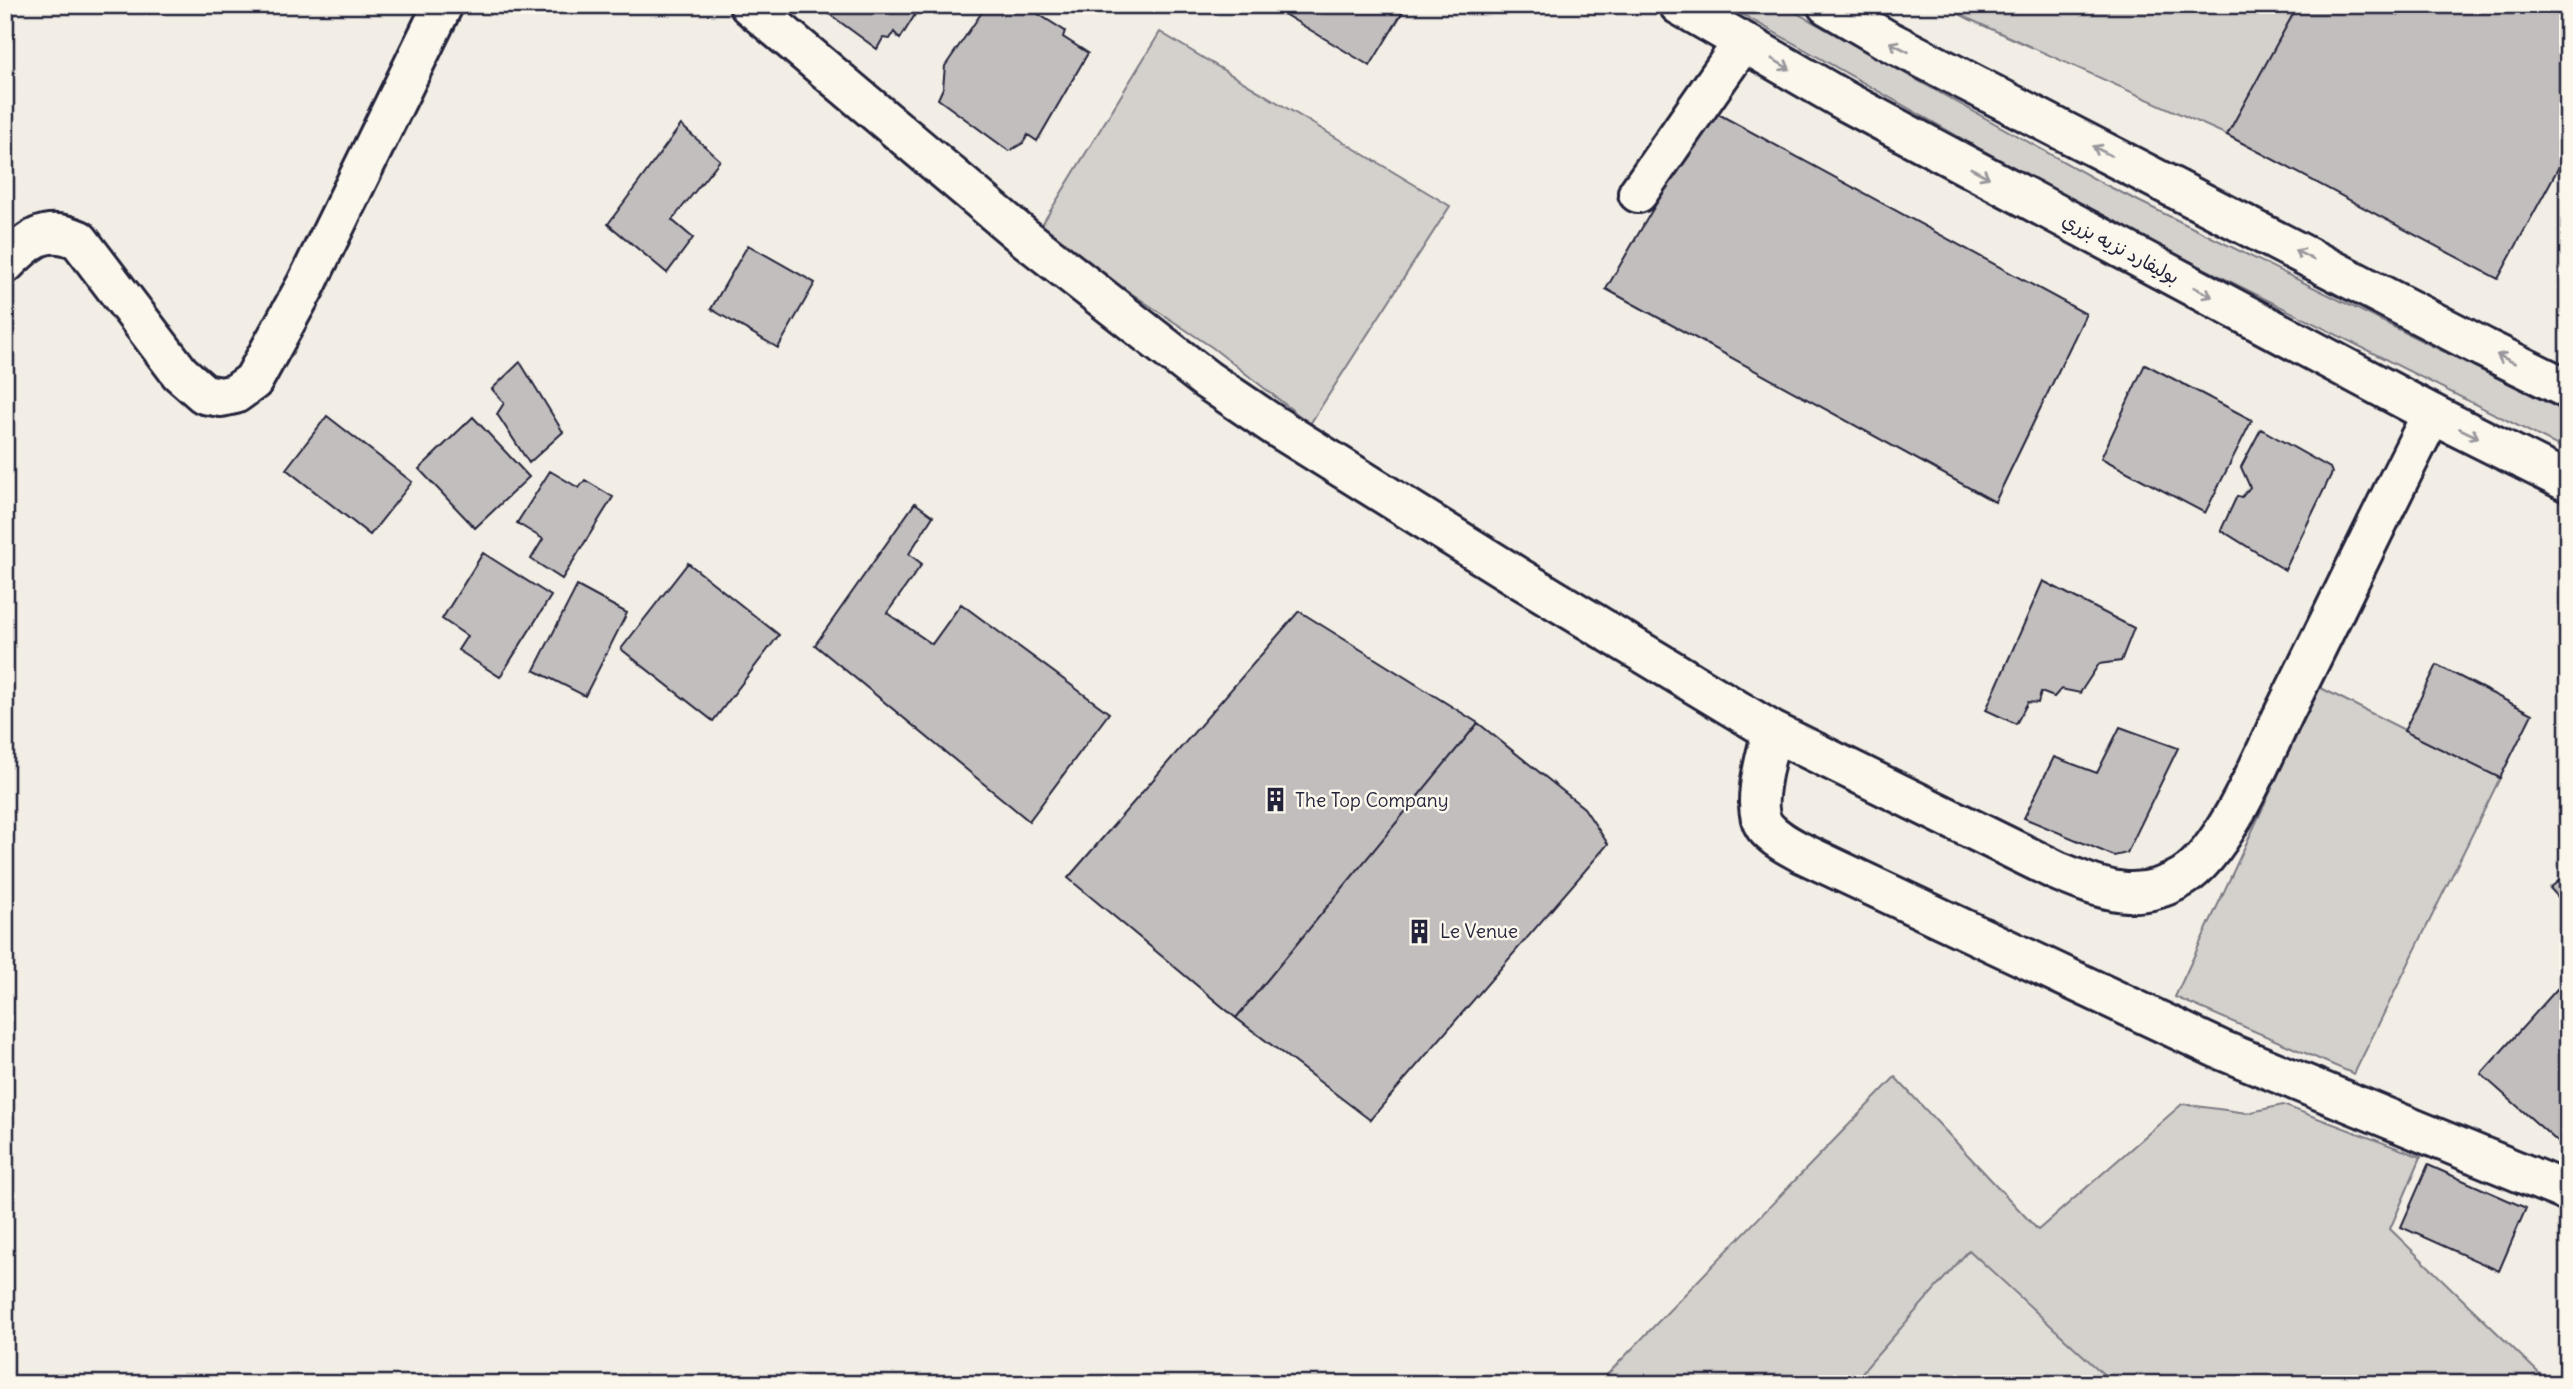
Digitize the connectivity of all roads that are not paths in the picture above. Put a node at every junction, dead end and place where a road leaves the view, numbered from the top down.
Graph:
1 (443, 5) edge
2 (749, 5) edge
3 (1679, 5) edge
4 (1827, 5) edge
5 (1743, 42) junction
6 (1638, 192) dead end
7 (5, 264) edge
8 (2568, 388) edge
9 (2432, 414) junction
10 (2568, 482) edge
11 (1772, 731) junction
12 (2568, 1192) edge

1 - 7 main road
2 - 11 main road
3 - 5 main road, بوليفارد نزيه بزري
8 -> 4 main road
5 - 6 main road
5 -> 9 main road, بوليفارد نزيه بزري
9 -> 10 main road, بوليفارد نزيه بزري
9 - 11 main road
11 - 12 main road

